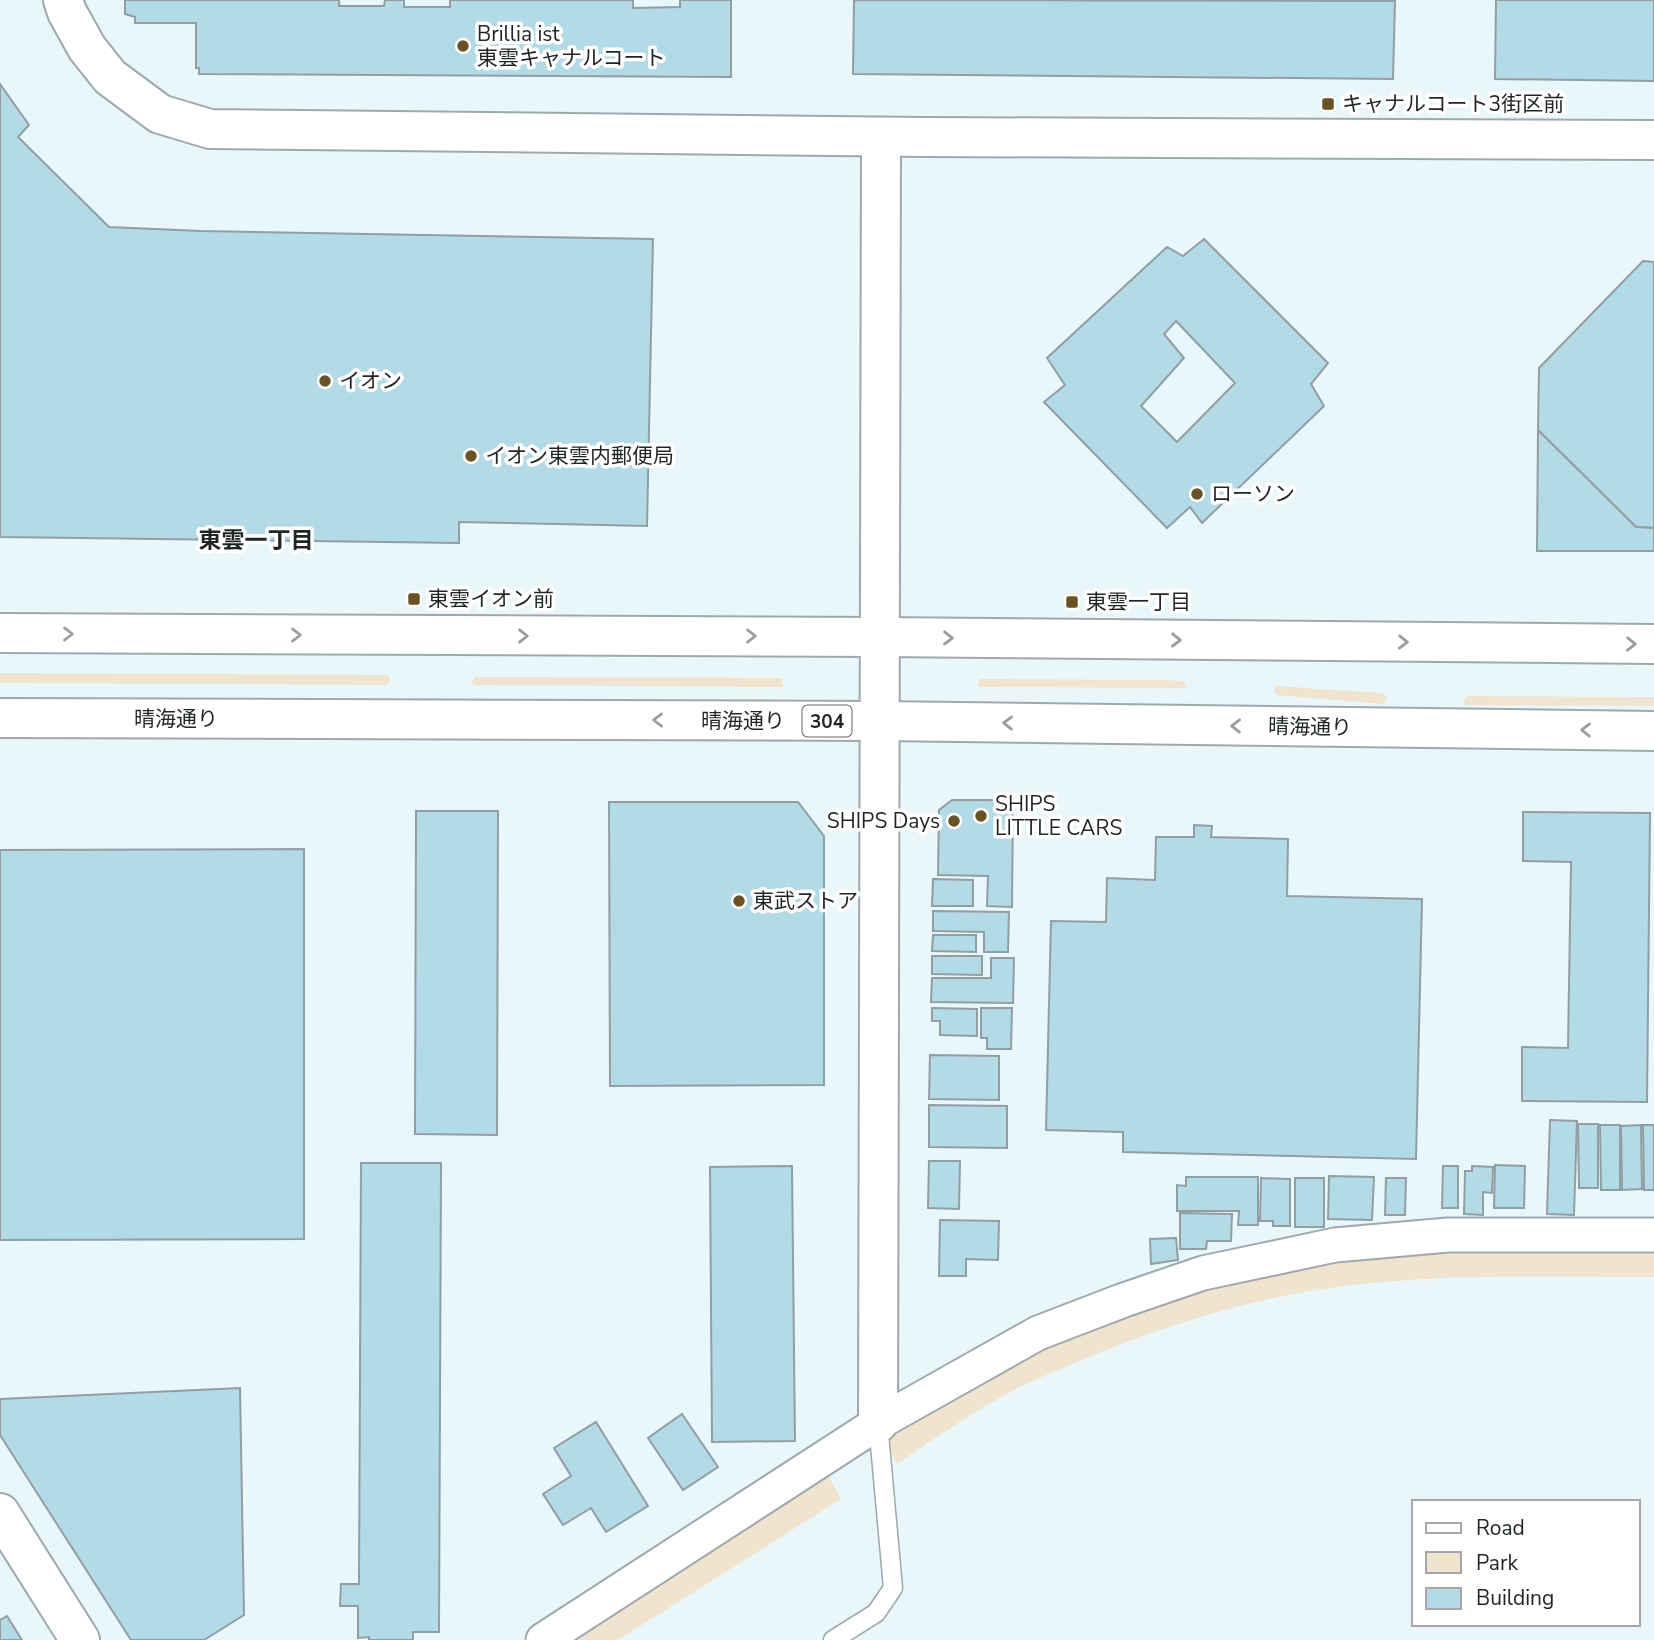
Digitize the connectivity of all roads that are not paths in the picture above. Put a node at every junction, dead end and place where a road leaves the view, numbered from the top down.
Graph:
1 (64, 0) edge
2 (881, 137) junction
3 (1654, 140) edge
4 (0, 633) edge
5 (880, 637) junction
6 (1654, 645) edge
7 (0, 718) edge
8 (880, 721) junction
9 (1654, 731) edge
10 (1654, 1235) edge
11 (878, 1423) junction
12 (0, 1513) edge
13 (80, 1640) edge
14 (543, 1640) edge
15 (833, 1640) edge

1 - 2 main road
2 - 3 main road
2 - 5 main road
4 -> 5 main road
5 -> 6 main road
5 - 8 main road
8 -> 7 main road, 晴海通り / 304
9 -> 8 main road, 晴海通り / 304
8 - 11 main road
10 - 11 street
11 - 14 street
11 - 15 lane
12 - 13 main road

